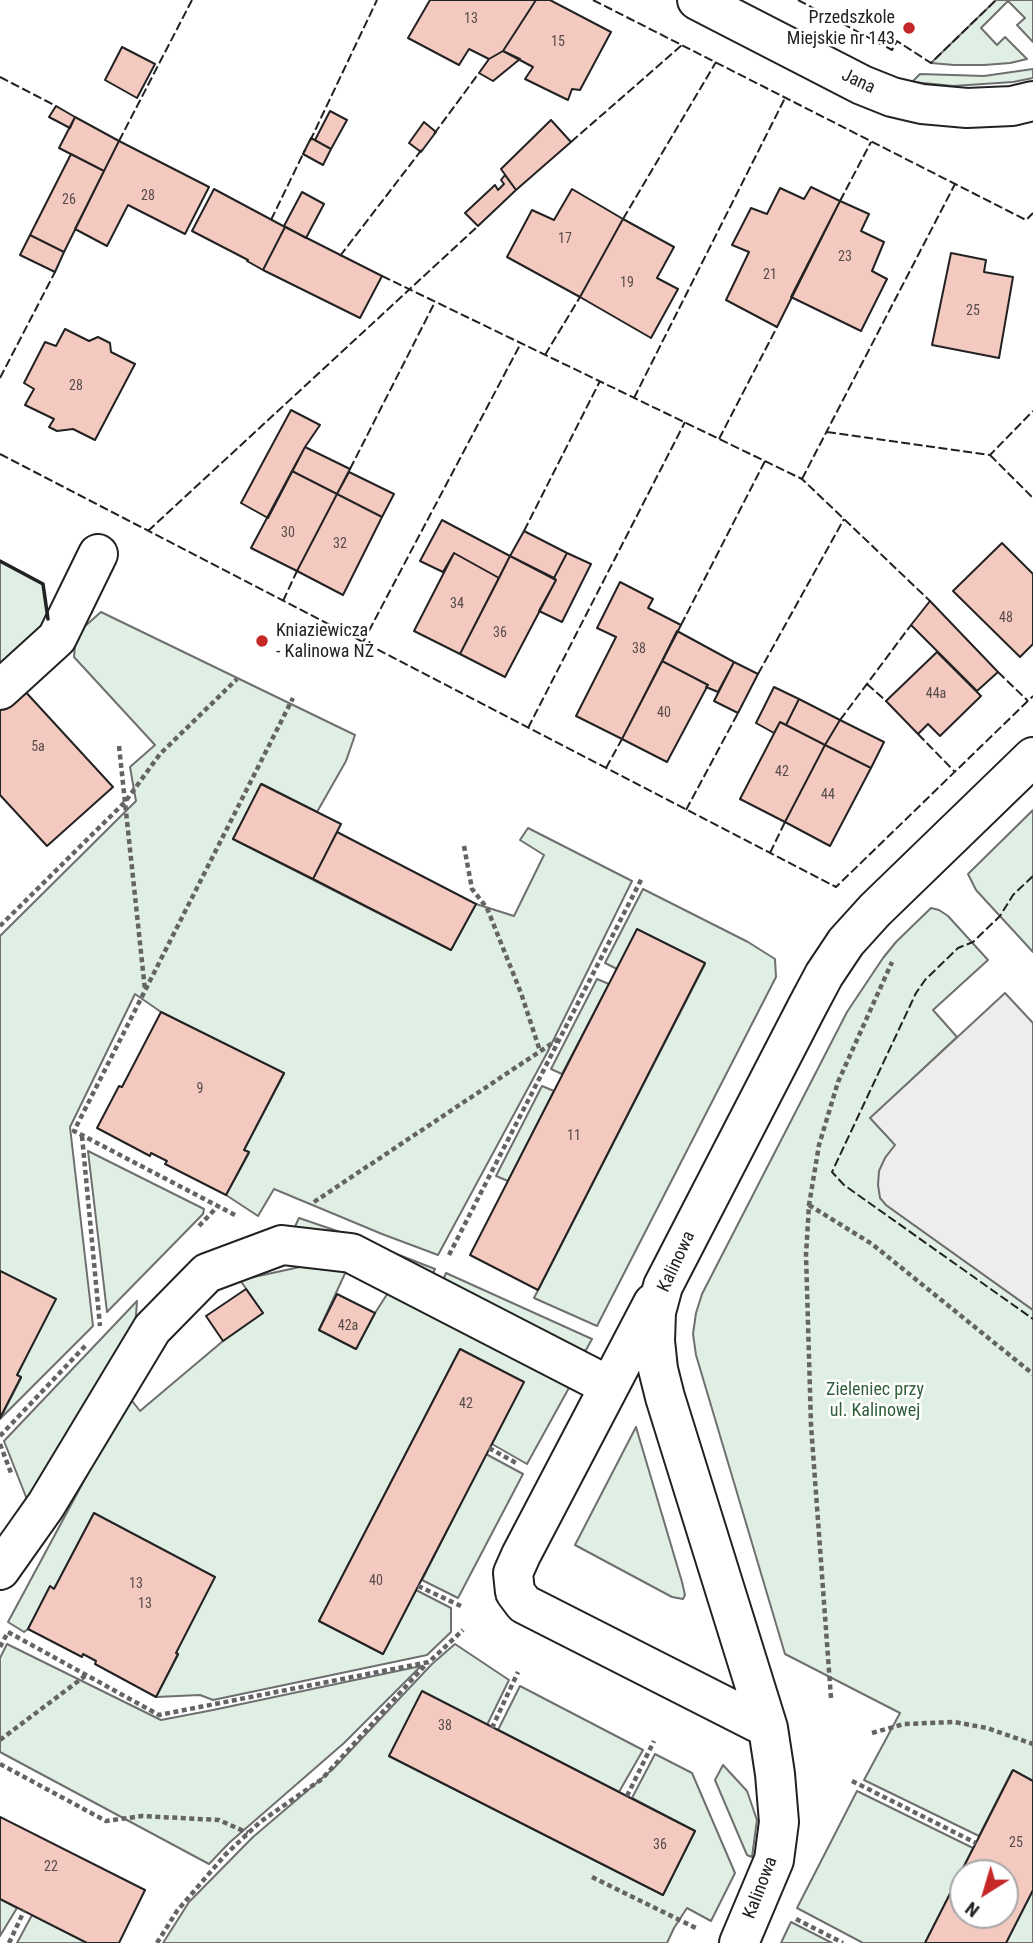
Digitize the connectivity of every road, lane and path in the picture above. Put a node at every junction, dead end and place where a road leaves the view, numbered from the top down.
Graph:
1 (698, 0) edge
2 (1033, 101) edge
3 (98, 554) dead end
4 (237, 679) dead end
5 (0, 690) edge
6 (293, 698) dead end
7 (119, 747) dead end
8 (1033, 757) edge
9 (125, 802) junction
10 (464, 846) dead end
11 (642, 878) dead end
12 (0, 926) edge
13 (896, 951) dead end
14 (145, 990) junction
15 (561, 1037) junction
16 (540, 1051) junction
17 (74, 1131) dead end
18 (82, 1135) dead end
19 (309, 1205) dead end
20 (809, 1205) junction
21 (663, 1286) junction
22 (429, 1293) junction
23 (101, 1330) dead end
24 (1033, 1374) edge
25 (609, 1386) junction
26 (489, 1448) dead end
27 (521, 1465) dead end
28 (0, 1570) edge
29 (418, 1586) dead end
30 (461, 1606) dead end
31 (463, 1630) dead end
32 (0, 1647) edge
33 (429, 1662) junction
34 (518, 1672) dead end
35 (86, 1675) junction
36 (831, 1698) dead end
37 (492, 1728) dead end
38 (768, 1728) junction
39 (872, 1733) dead end
40 (0, 1740) edge
41 (654, 1741) dead end
42 (1033, 1744) edge
43 (0, 1764) edge
44 (852, 1781) dead end
45 (627, 1796) dead end
46 (248, 1833) junction
47 (976, 1843) dead end
48 (592, 1877) dead end
49 (24, 1911) dead end
50 (786, 1914) dead end
51 (700, 1931) dead end
52 (9, 1943) edge
53 (157, 1943) edge
54 (739, 1943) edge
55 (843, 1943) edge

1 - 2 street, Jana
3 - 5 street
4 - 9 path
6 - 14 path
7 - 9 path
8 - 21 street, Kalinowa
9 - 12 path
9 - 14 path
10 - 16 path
11 - 15 path
13 - 20 path
14 - 17 path
15 - 16 path
15 - 22 path
16 - 19 path
18 - 23 path
20 - 24 path
20 - 36 path
21 - 25 street
21 - 38 street, Kalinowa
22 - 25 street
22 - 28 street
25 - 38 street
26 - 27 path
29 - 30 path
31 - 33 path
32 - 35 path
33 - 35 path
33 - 46 path
34 - 37 path
35 - 40 path
38 - 54 street, Kalinowa
39 - 42 path
41 - 45 path
43 - 46 path
44 - 47 path
46 - 53 path
48 - 51 path
49 - 52 path
50 - 55 path

